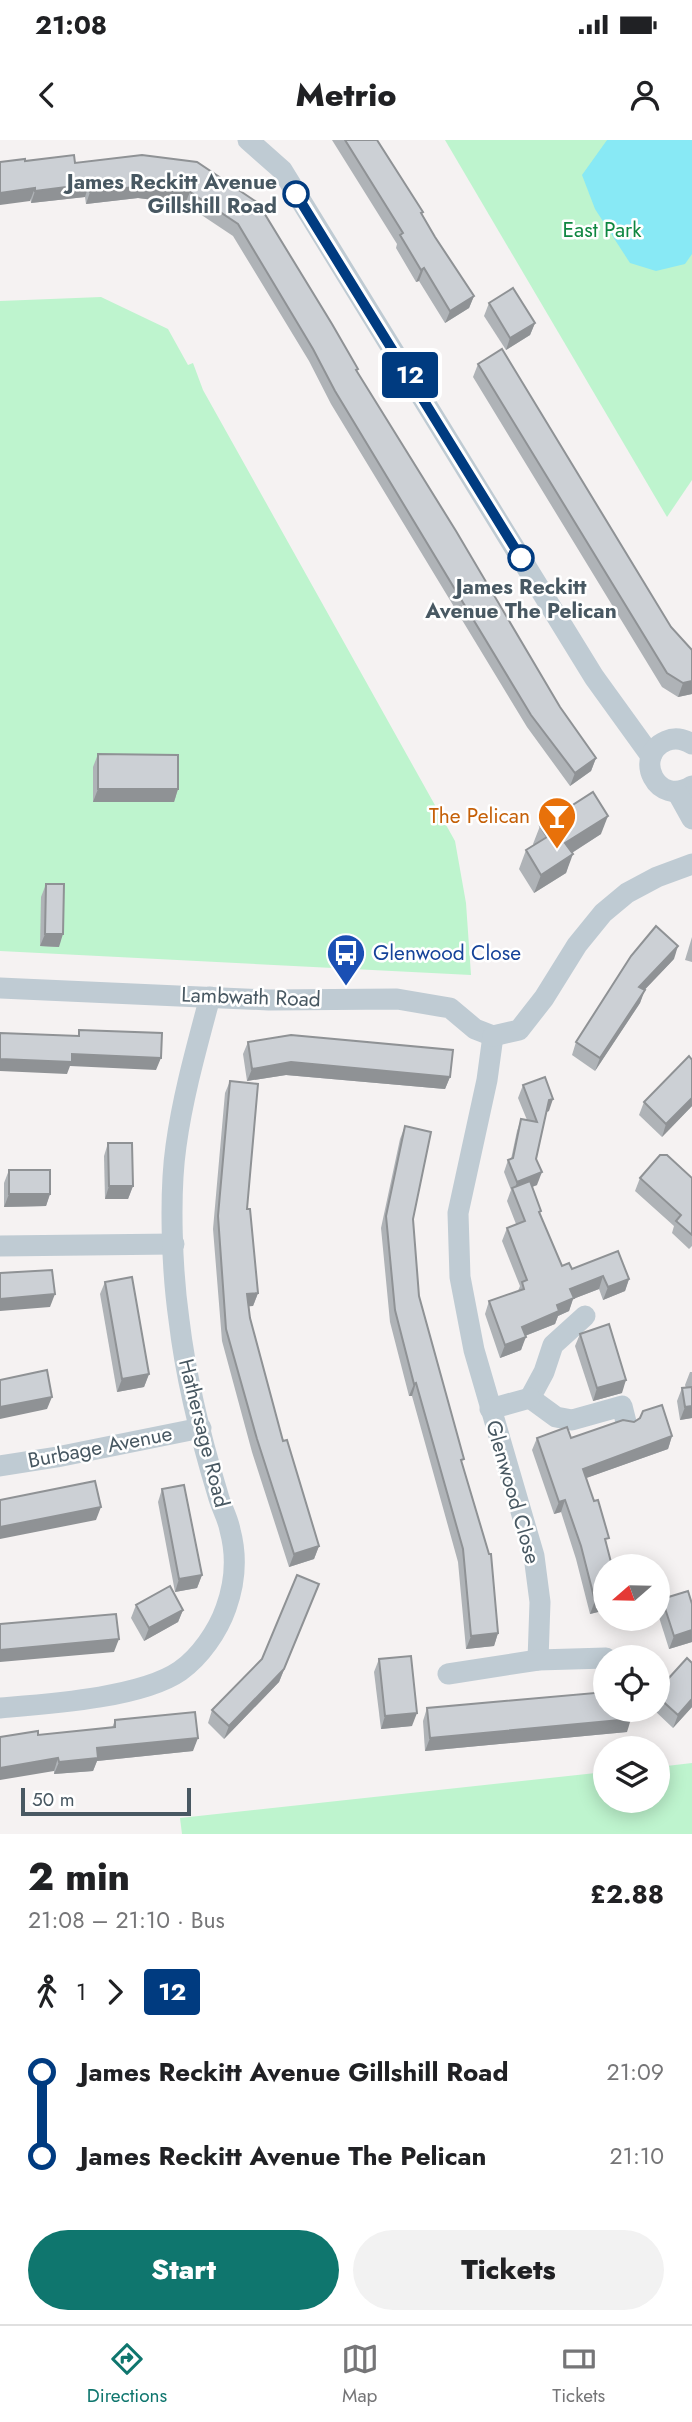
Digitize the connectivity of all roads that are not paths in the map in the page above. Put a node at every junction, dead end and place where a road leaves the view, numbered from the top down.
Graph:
1 (248, 140) edge
2 (692, 744) edge
3 (651, 756) junction
4 (685, 789) edge
5 (692, 819) edge
6 (692, 854) edge
7 (692, 865) edge
8 (0, 988) edge
9 (210, 997) junction
10 (493, 1036) junction
11 (174, 1244) junction
12 (0, 1246) edge
13 (585, 1315) dead end
14 (530, 1398) junction
15 (490, 1409) junction
16 (626, 1422) edge
17 (201, 1428) junction
18 (0, 1466) edge
19 (593, 1658) edge
20 (538, 1660) junction
21 (448, 1674) dead end
22 (0, 1708) edge

1 - 3 street
2 - 3 street
3 - 4 street
4 - 5 street
6 - 7 street
7 - 10 street
8 - 9 street, Lambwath Road
9 - 10 street, Lambwath Road
9 - 11 street, Hathersage Road
10 - 15 street, Glenwood Close
11 - 12 street
11 - 17 street, Hathersage Road
13 - 14 street
14 - 15 street, Glenwood Close
14 - 16 street
15 - 20 street, Glenwood Close
17 - 18 street, Burbage Avenue
17 - 22 street, Hathersage Road
19 - 20 street
20 - 21 street

